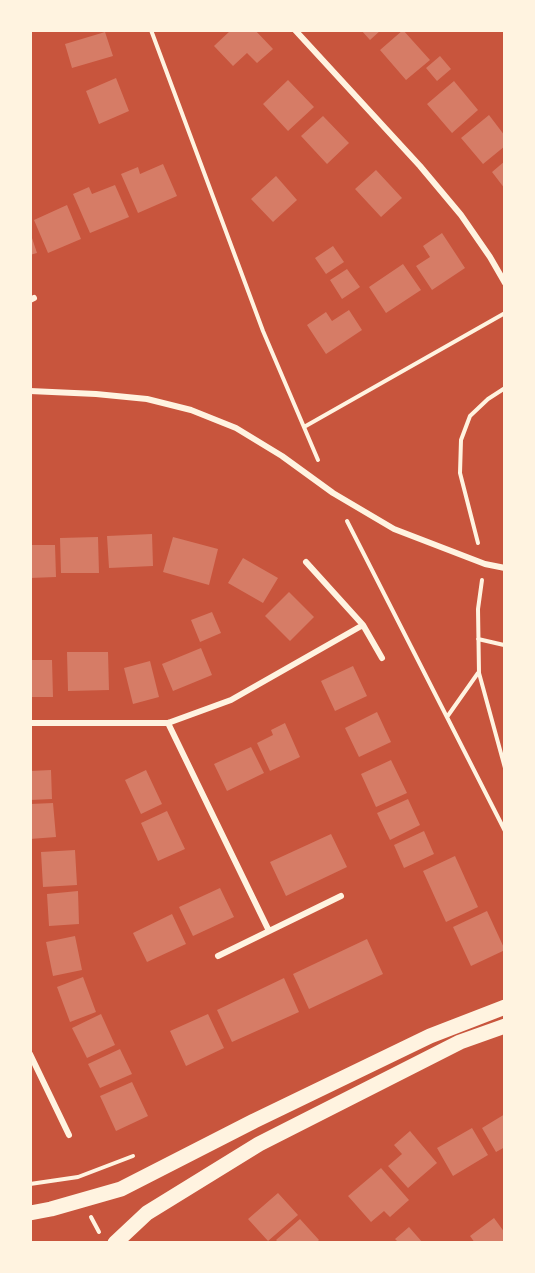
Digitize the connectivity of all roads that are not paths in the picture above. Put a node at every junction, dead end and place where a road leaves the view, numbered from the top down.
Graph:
1 (295, 30) edge
2 (505, 283) edge
3 (30, 391) edge
4 (306, 562) dead end
5 (505, 568) edge
6 (363, 625) junction
7 (382, 658) dead end
8 (30, 723) edge
9 (168, 723) junction
10 (341, 896) dead end
11 (269, 931) junction
12 (218, 956) dead end
13 (505, 1007) edge
14 (505, 1026) edge
15 (30, 1054) edge
16 (69, 1135) dead end
17 (30, 1213) edge
18 (116, 1243) edge

1 - 2 street
3 - 5 street
4 - 6 street
6 - 7 street
6 - 9 street
8 - 9 street
9 - 11 street
10 - 11 street
11 - 12 street
13 - 17 main road
14 - 18 main road
15 - 16 street

